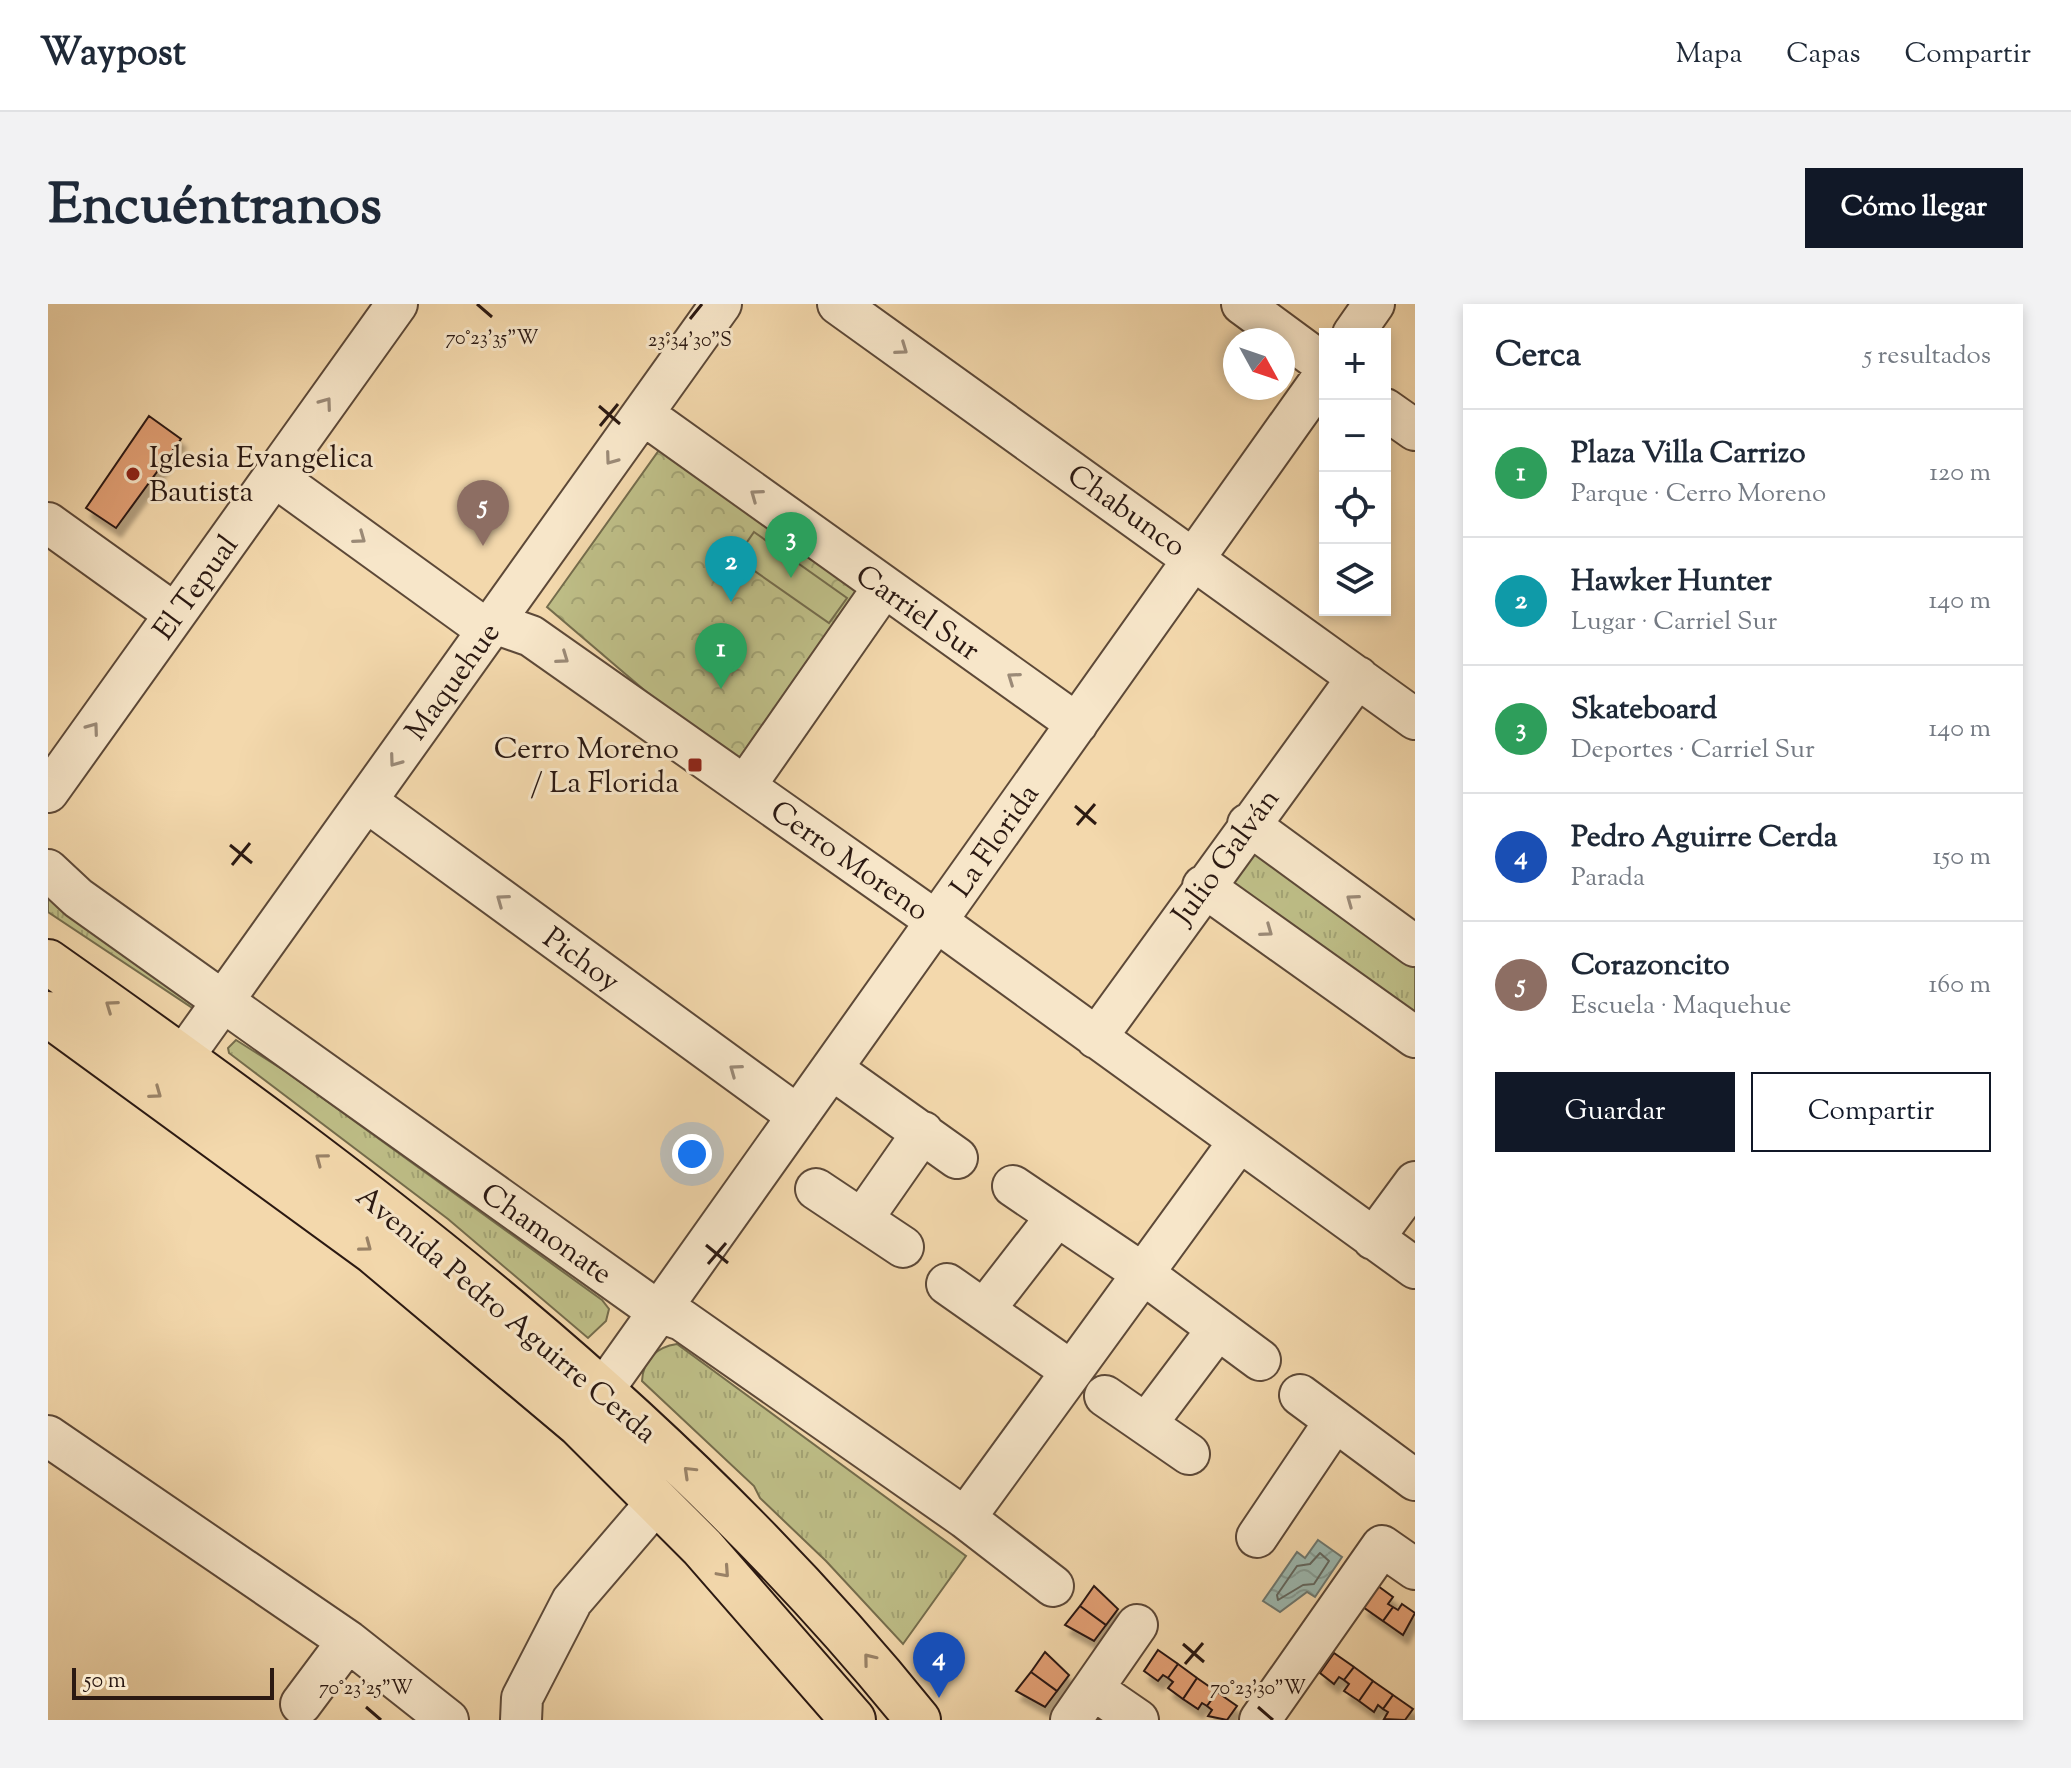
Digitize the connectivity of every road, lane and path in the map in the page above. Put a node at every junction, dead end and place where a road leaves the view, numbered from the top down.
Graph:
1 (721, 304) edge
2 (838, 304) edge
3 (1242, 304) edge
4 (1374, 304) edge
5 (390, 306) edge
6 (1357, 328) edge
7 (1319, 361) edge
8 (1319, 382) edge
9 (1391, 413) edge
10 (643, 414) junction
11 (1415, 430) edge
12 (274, 476) junction
13 (48, 523) edge
14 (1194, 558) junction
15 (883, 588) junction
16 (175, 614) junction
17 (494, 623) junction
18 (1358, 677) junction
19 (1415, 719) edge
20 (1077, 724) junction
21 (745, 786) junction
22 (48, 792) edge
23 (366, 801) junction
24 (1248, 824) junction
25 (48, 870) edge
26 (1203, 886) junction
27 (936, 921) junction
28 (1415, 946) edge
29 (48, 962) edge
30 (222, 1002) junction
31 (48, 1014) edge
32 (1415, 1037) edge
33 (1096, 1038) junction
34 (183, 1057) junction
35 (832, 1069) junction
36 (798, 1116) junction
37 (923, 1132) junction
38 (1238, 1143) junction
39 (957, 1158) dead end
40 (1415, 1182) edge
41 (1013, 1186) dead end
42 (816, 1189) dead end
43 (1057, 1216) junction
44 (863, 1218) junction
45 (1373, 1239) junction
46 (903, 1247) dead end
47 (1415, 1268) edge
48 (1145, 1275) junction
49 (947, 1284) dead end
50 (984, 1310) junction
51 (659, 1312) junction
52 (1217, 1330) junction
53 (1260, 1360) dead end
54 (1071, 1371) junction
55 (1300, 1395) dead end
56 (1105, 1396) dead end
57 (591, 1407) junction
58 (1335, 1421) junction
59 (1147, 1423) junction
60 (48, 1436) edge
61 (1189, 1454) dead end
62 (1415, 1480) edge
63 (656, 1503) junction
64 (965, 1518) junction
65 (1257, 1537) dead end
66 (1415, 1569) edge
67 (1053, 1586) dead end
68 (1137, 1625) dead end
69 (348, 1641) junction
70 (301, 1704) dead end
71 (1082, 1704) edge
72 (1277, 1714) edge
73 (448, 1720) edge
74 (521, 1720) edge
75 (853, 1720) edge
76 (918, 1720) edge
77 (1138, 1720) edge

1 - 10 street, Maquehue
2 -> 14 street, Chabunco
3 - 7 street
4 - 6 street
12 -> 5 street, El Tepual
8 - 14 street, La Florida
9 - 11 street
15 -> 10 street, Carriel Sur
10 -> 17 street, Maquehue
12 - 16 street, El Tepual
12 -> 17 street, Cerro Moreno
13 - 16 street
14 - 18 street, Chabunco
14 - 20 street, La Florida
20 -> 15 street, Carriel Sur
15 - 21 street
22 -> 16 street, El Tepual
17 -> 21 street, Cerro Moreno
17 -> 23 street, Maquehue
18 - 19 street, Chabunco
18 - 24 street, Julio Galván
20 - 27 street, La Florida
21 - 27 street, Cerro Moreno
23 - 30 street, Maquehue
36 -> 23 street, Pichoy
24 - 26 street, Julio Galván
28 -> 24 street
25 - 30 street, Chamonate
26 -> 32 street
26 - 33 street, Julio Galván
27 - 33 street, Cerro Moreno
27 - 35 street, La Florida
34 -> 29 main road, Avenida Pedro Aguirre Cerda
30 - 34 street, Maquehue
30 - 51 street, Chamonate
31 -> 57 main road, Avenida Pedro Aguirre Cerda
33 - 38 street, Cerro Moreno
57 -> 34 main road, Avenida Pedro Aguirre Cerda
35 - 36 street, La Florida
35 - 37 street
36 - 51 street, La Florida
37 - 39 street
37 - 44 street
38 - 45 street, Cerro Moreno
38 - 48 street
40 - 45 street
41 - 43 street
42 - 44 street
43 - 48 street
43 - 50 street
44 - 46 street
45 - 47 street, Cerro Moreno
48 - 52 street
48 - 54 street
49 - 50 street
50 - 54 street
51 - 57 street, La Florida
51 - 64 street, Chamonate
52 - 53 street
52 - 59 street
54 - 64 street
55 - 58 street
56 - 59 street
57 - 63 main road, Avenida Pedro Aguirre Cerda
76 -> 57 main road, Avenida Pedro Aguirre Cerda
58 - 62 street
58 - 65 street
59 - 61 street
60 - 69 street
63 - 74 street
63 -> 75 main road, Avenida Pedro Aguirre Cerda
64 - 67 street, Chamonate
66 - 72 street
68 - 71 street
69 - 70 street
69 - 73 street
71 - 77 street

